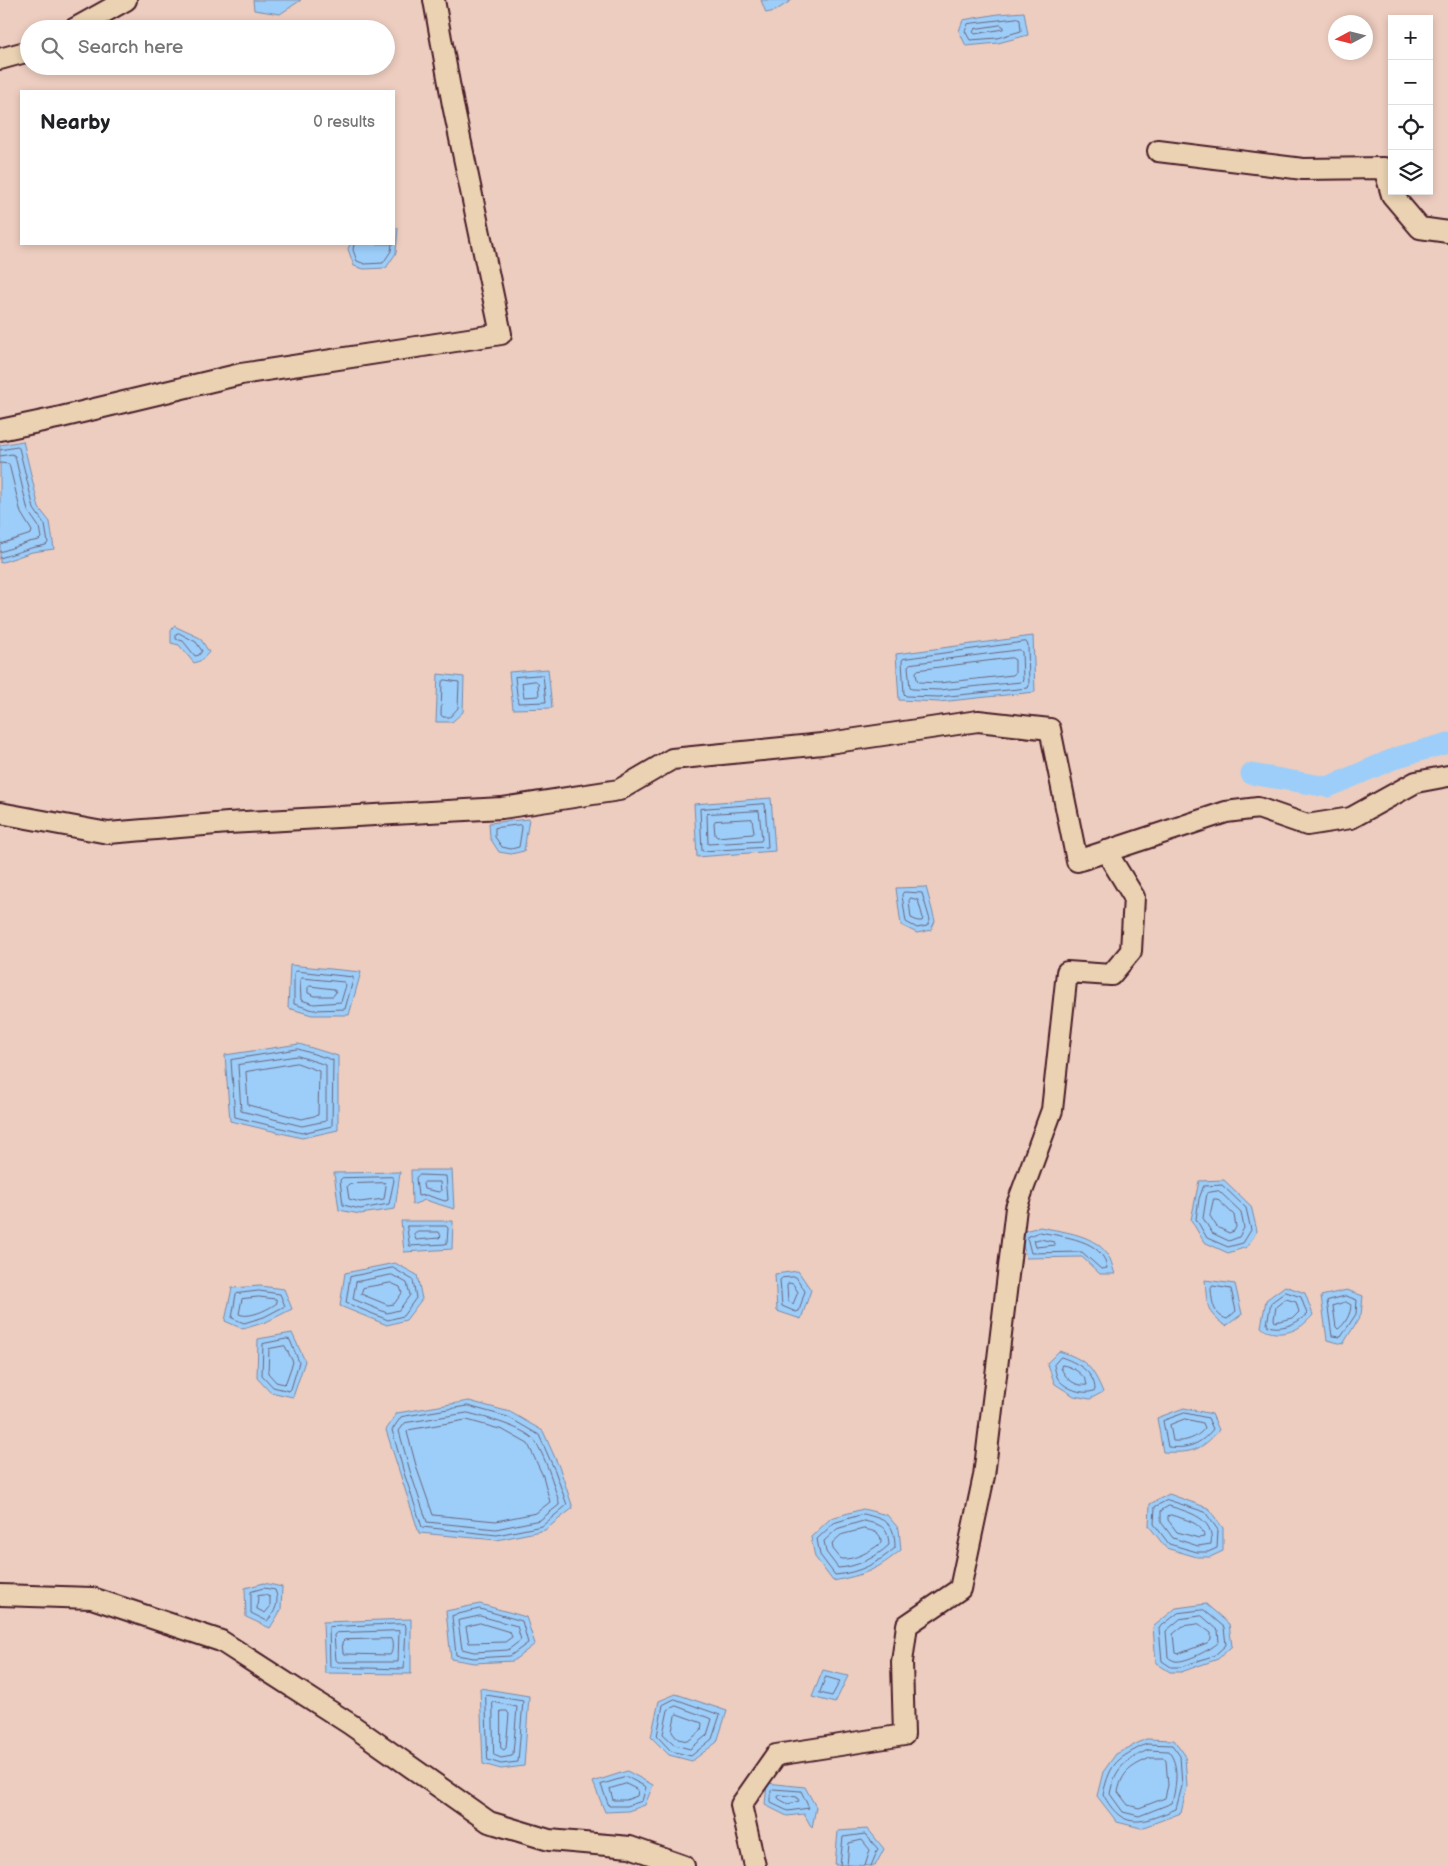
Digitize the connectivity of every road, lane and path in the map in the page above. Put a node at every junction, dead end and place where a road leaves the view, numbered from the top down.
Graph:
1 (126, 0) edge
2 (434, 0) edge
3 (90, 20) edge
4 (20, 53) edge
5 (0, 59) edge
6 (1158, 151) dead end
7 (1448, 232) edge
8 (0, 430) edge
9 (1448, 776) edge
10 (0, 813) edge
11 (1106, 852) junction
12 (0, 1595) edge
13 (684, 1866) edge
14 (754, 1866) edge

1 - 3 street
2 - 8 street
4 - 5 street
6 - 7 street
9 - 11 street
10 - 11 street
11 - 14 street
12 - 13 street

